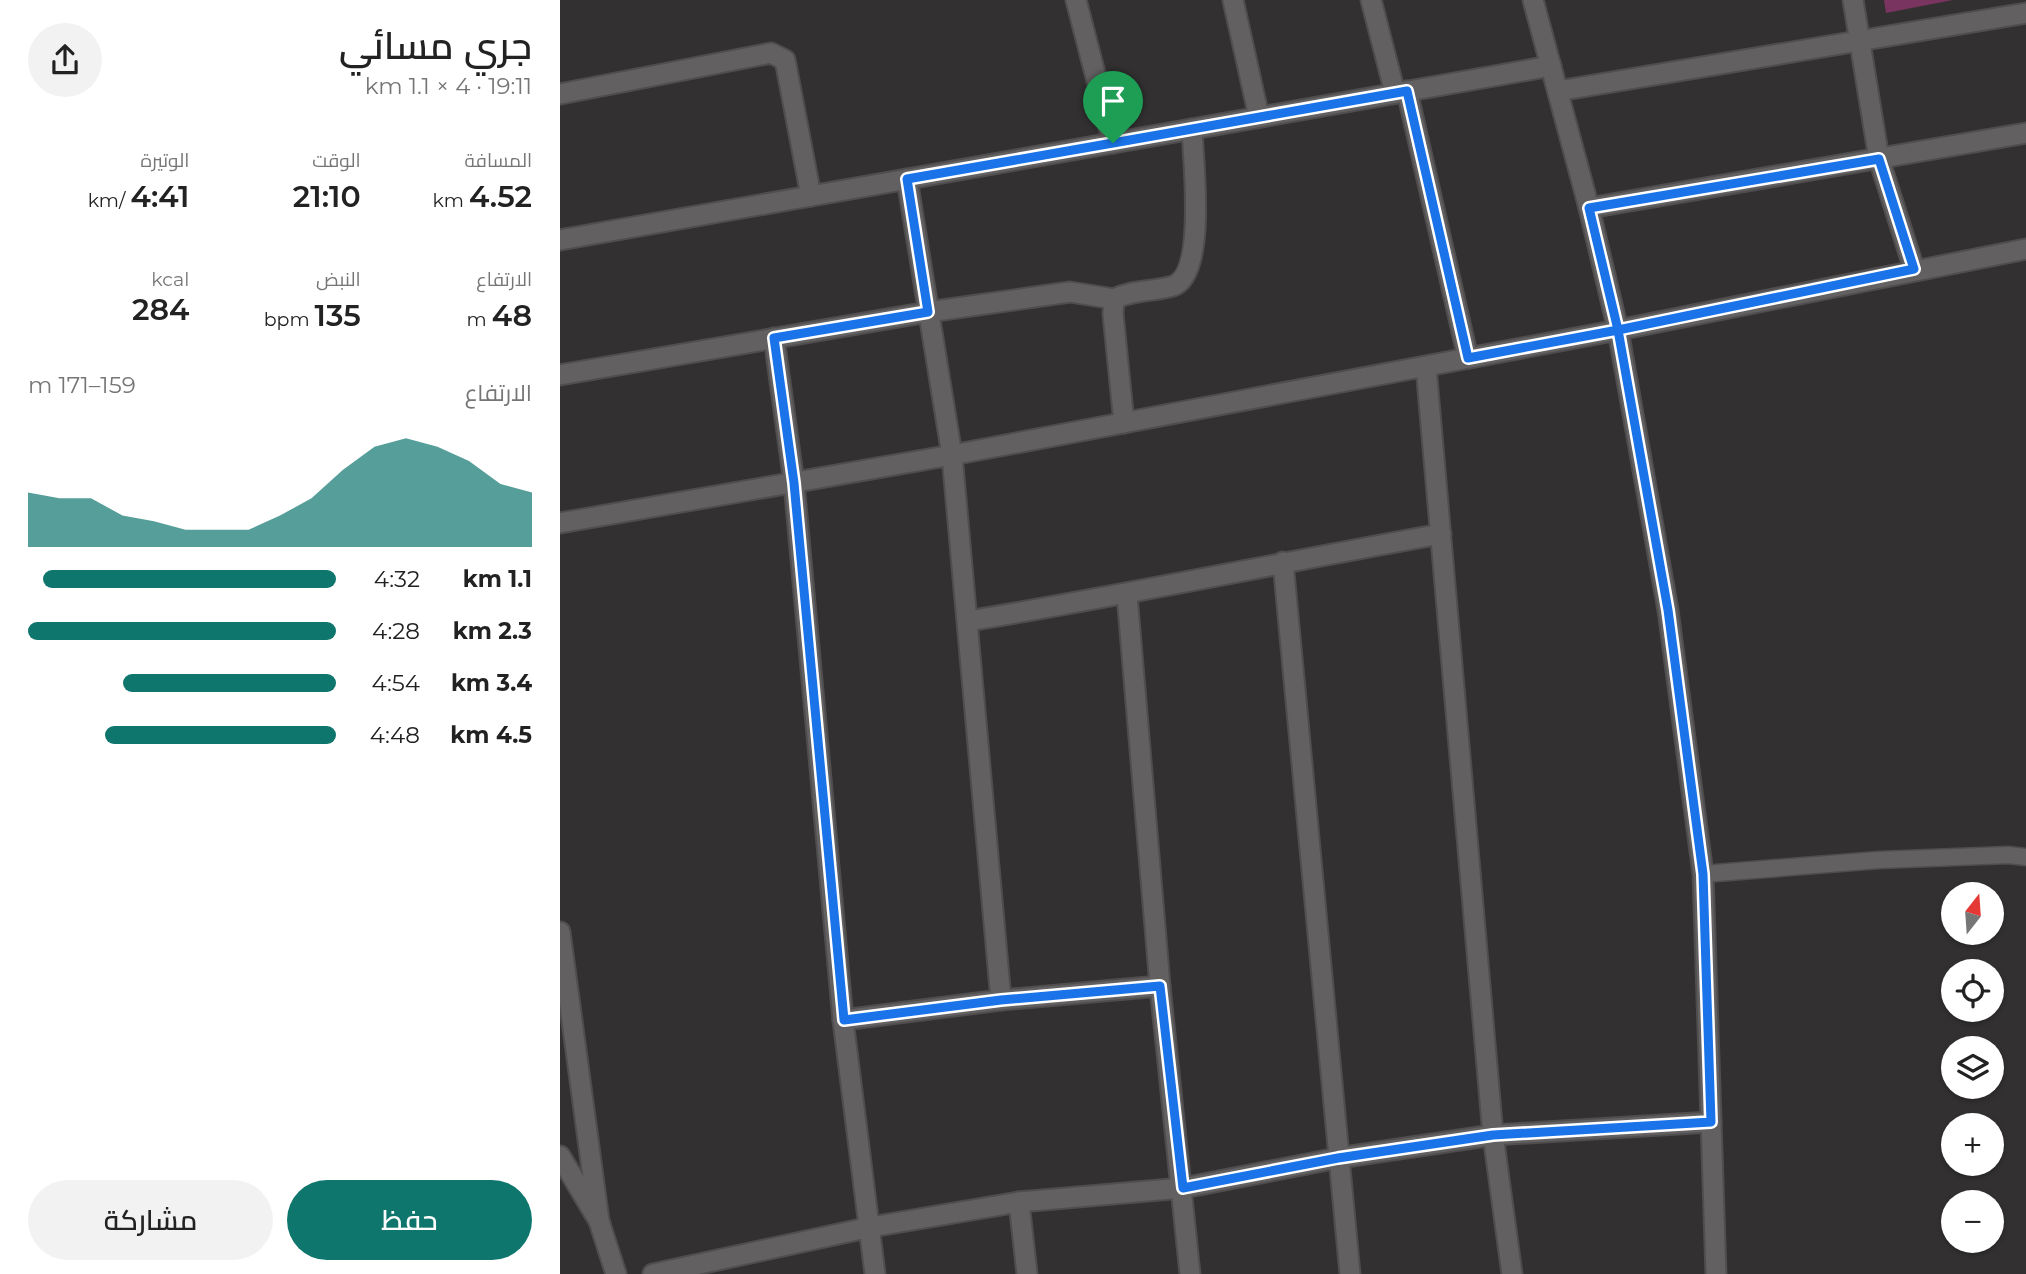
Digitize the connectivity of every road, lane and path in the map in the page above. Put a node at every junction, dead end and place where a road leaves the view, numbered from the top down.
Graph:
1 (1076, 0) edge
2 (1233, 0) edge
3 (1371, 0) edge
4 (1533, 0) edge
5 (1853, 0) edge
6 (2026, 13) edge
7 (1860, 38) junction
8 (1551, 66) junction
9 (1558, 91) junction
10 (1401, 92) junction
11 (560, 94) edge
12 (1259, 117) junction
13 (1192, 129) junction
14 (2026, 133) edge
15 (1113, 143) junction
16 (1879, 159) junction
17 (907, 179) junction
18 (811, 196) junction
19 (1589, 208) junction
20 (560, 240) edge
21 (2026, 248) edge
22 (1914, 269) junction
23 (1114, 299) junction
24 (928, 312) junction
25 (1618, 330) junction
26 (774, 338) junction
27 (1468, 358) junction
28 (1426, 366) junction
29 (560, 375) edge
30 (1124, 423) junction
31 (952, 455) junction
32 (794, 483) junction
33 (560, 523) edge
34 (1441, 534) junction
35 (1283, 562) junction
36 (1127, 595) junction
37 (968, 621) junction
38 (2026, 857) edge
39 (1703, 874) junction
40 (560, 932) edge
41 (1160, 986) junction
42 (1001, 1000) junction
43 (844, 1020) junction
44 (1711, 1122) junction
45 (1493, 1135) junction
46 (560, 1156) edge
47 (1338, 1158) junction
48 (1183, 1188) junction
49 (1019, 1202) junction
50 (599, 1221) junction
51 (871, 1227) junction
52 (616, 1274) edge
53 (653, 1274) edge
54 (875, 1274) edge
55 (1027, 1274) edge
56 (1190, 1274) edge
57 (1350, 1274) edge
58 (1512, 1274) edge
59 (1716, 1274) edge

1 - 15 street
2 - 12 street
3 - 10 street
4 - 8 street
5 - 7 street
6 - 7 street
7 - 9 street
7 - 16 street
8 - 9 street
8 - 10 street
9 - 19 street
10 - 12 street
10 - 27 street
11 - 18 street
12 - 13 street
13 - 15 street
13 - 23 street
14 - 16 street
15 - 17 street
16 - 19 street
16 - 22 street
17 - 18 street
17 - 24 street
18 - 20 street
19 - 25 street
21 - 22 street
22 - 25 street
23 - 24 street
23 - 30 street
24 - 26 street
24 - 31 street
25 - 27 street
25 - 39 street
26 - 29 street
26 - 32 street
27 - 28 street
28 - 30 street
28 - 34 street
30 - 31 street
31 - 32 street
31 - 37 street
32 - 33 street
32 - 43 street
34 - 35 street
34 - 45 street
35 - 36 street
35 - 47 street
36 - 37 street
36 - 41 street
37 - 42 street
38 - 39 lane
39 - 44 street
40 - 50 street
41 - 42 street
41 - 48 street
42 - 43 street
43 - 51 street
44 - 45 street
44 - 59 street
45 - 47 street
45 - 58 street
46 - 50 street
47 - 48 street
47 - 57 street
48 - 49 street
48 - 56 street
49 - 51 street
49 - 55 street
50 - 52 street
51 - 53 street
51 - 54 street

